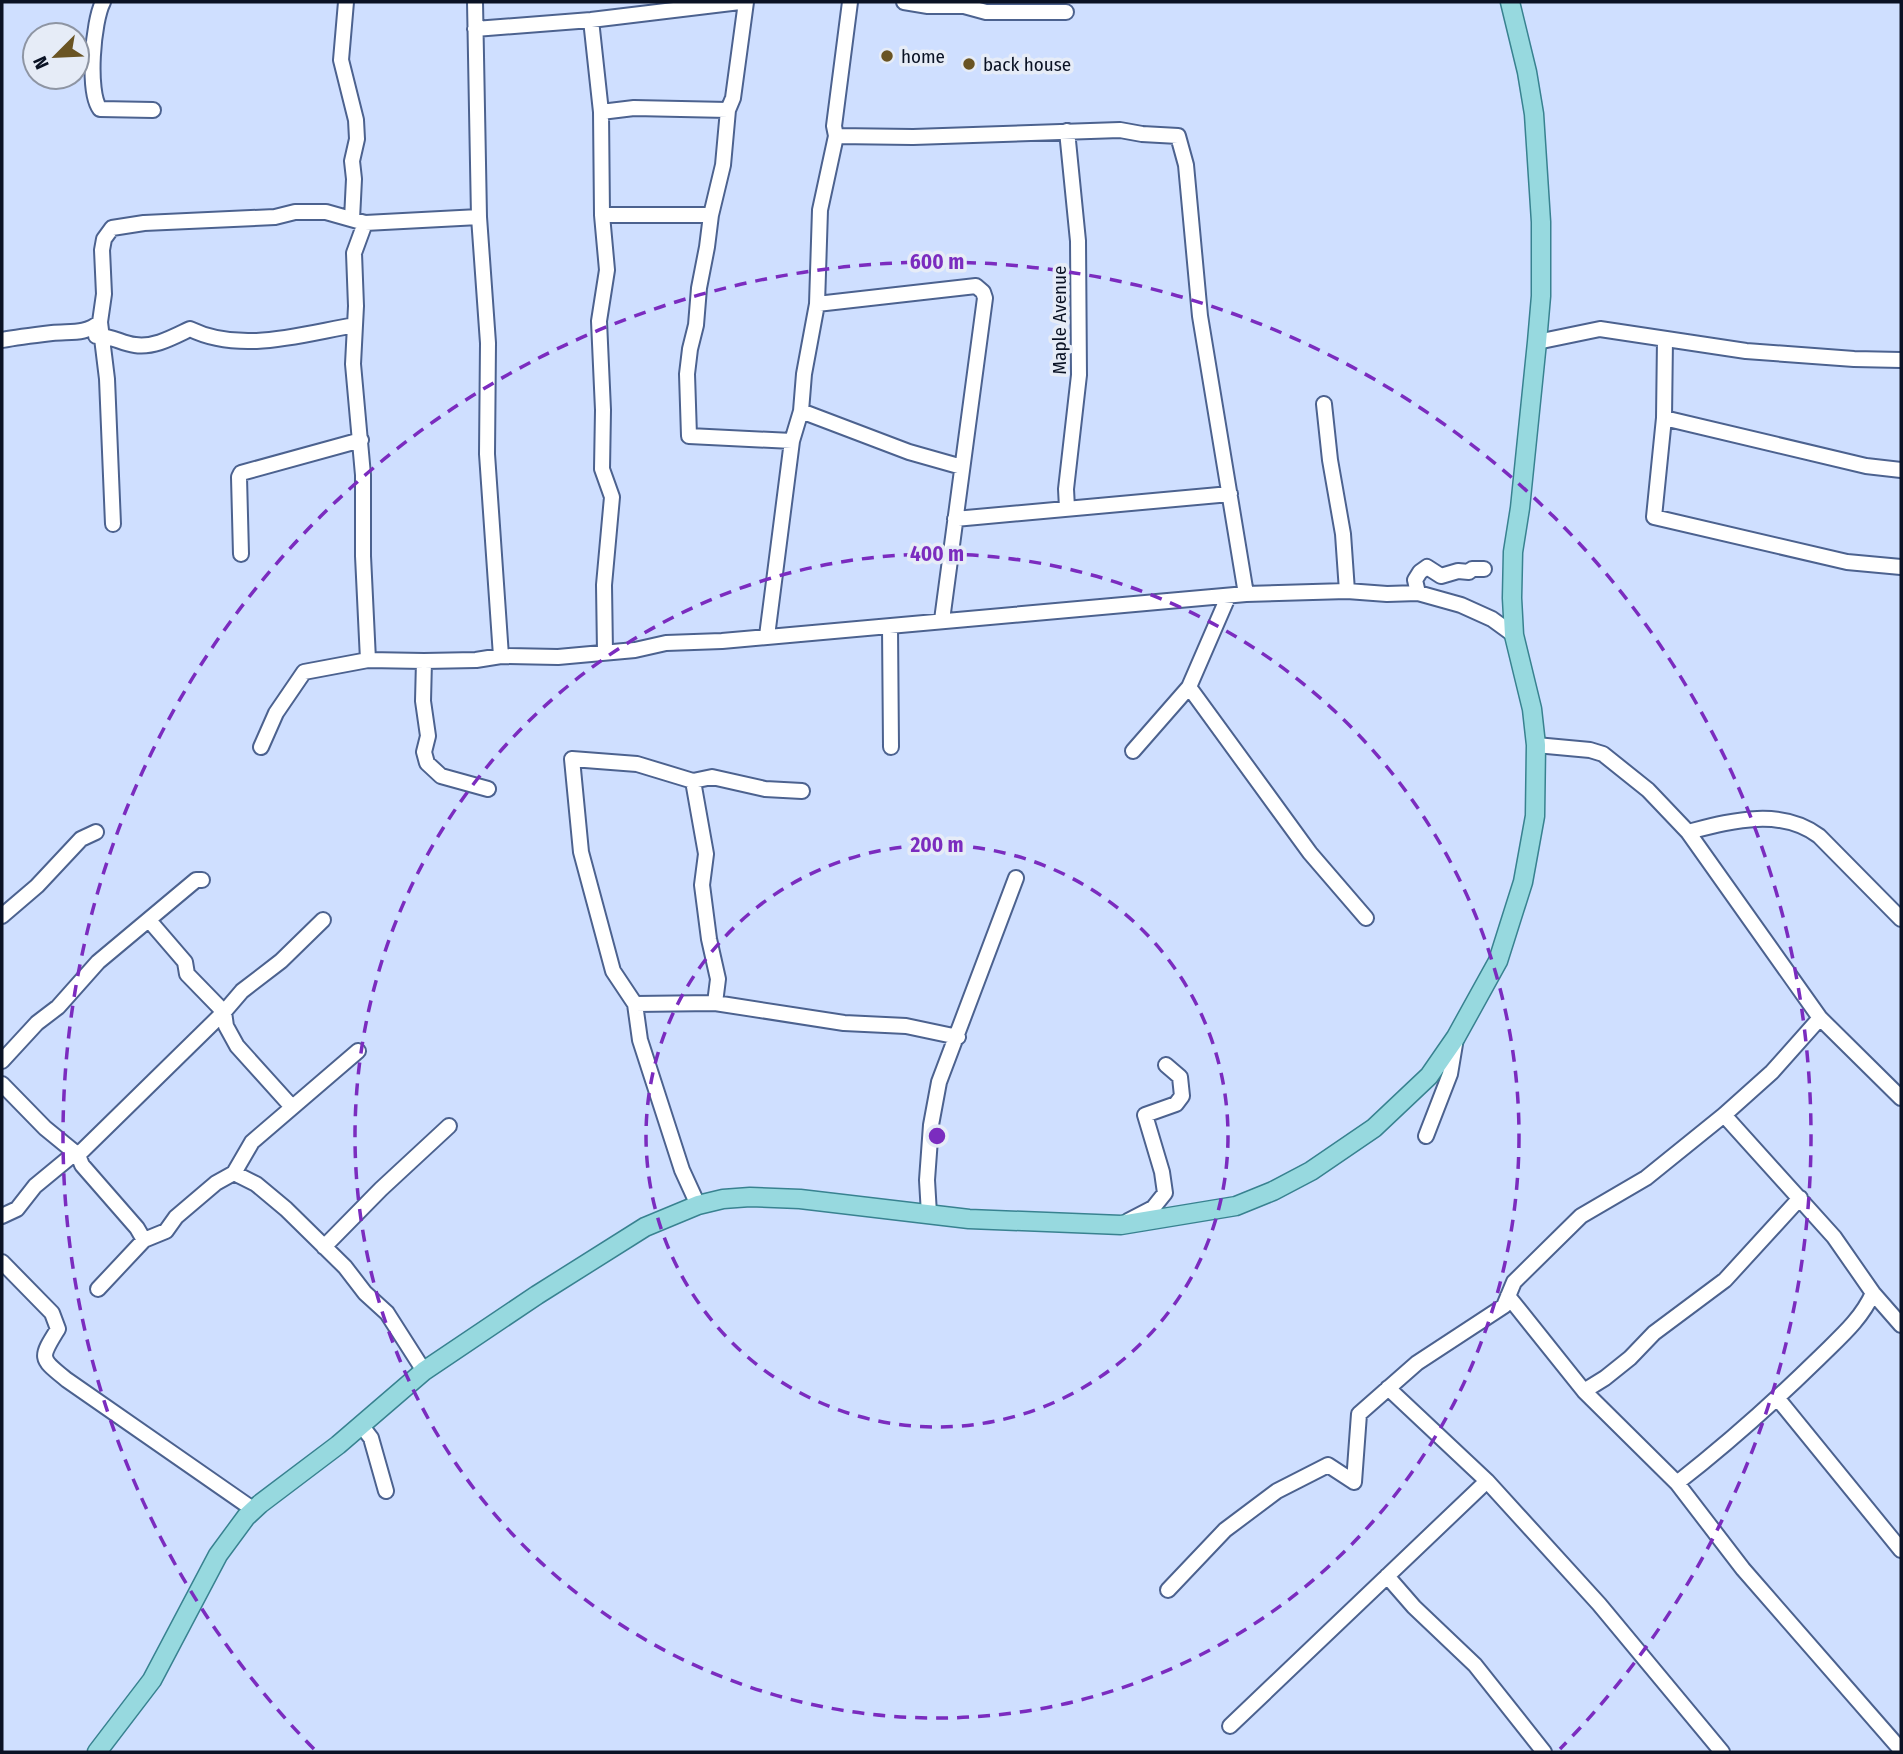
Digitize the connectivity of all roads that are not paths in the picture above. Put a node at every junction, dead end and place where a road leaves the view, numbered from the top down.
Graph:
1 (103, 2) edge
2 (346, 2) edge
3 (475, 2) edge
4 (740, 2) edge
5 (746, 2) edge
6 (850, 2) edge
7 (904, 2) edge
8 (1510, 2) edge
9 (1066, 12) dead end
10 (591, 20) junction
11 (475, 29) junction
12 (153, 110) dead end
13 (729, 110) junction
14 (601, 112) junction
15 (1067, 131) junction
16 (836, 136) junction
17 (602, 215) junction
18 (710, 215) junction
19 (479, 217) junction
20 (358, 221) junction
21 (817, 304) junction
22 (355, 325) junction
23 (98, 329) junction
24 (1665, 339) junction
25 (2, 340) edge
26 (1537, 342) junction
27 (1901, 360) edge
28 (1324, 404) dead end
29 (801, 411) junction
30 (1664, 418) junction
31 (361, 440) junction
32 (792, 441) junction
33 (962, 467) junction
34 (1901, 470) edge
35 (1230, 494) junction
36 (1067, 508) junction
37 (955, 519) junction
38 (113, 524) dead end
39 (241, 554) dead end
40 (1901, 567) edge
41 (1484, 569) dead end
42 (1347, 591) junction
43 (1418, 593) junction
44 (1246, 594) junction
45 (1228, 597) junction
46 (942, 620) junction
47 (890, 626) junction
48 (1514, 635) junction
49 (767, 636) junction
50 (605, 652) junction
51 (500, 656) junction
52 (368, 660) junction
53 (424, 661) junction
54 (1189, 687) junction
55 (1536, 746) junction
56 (261, 747) dead end
57 (891, 747) dead end
58 (1133, 751) dead end
59 (693, 781) junction
60 (488, 789) dead end
61 (802, 791) dead end
62 (96, 832) dead end
63 (1688, 832) junction
64 (1016, 878) dead end
65 (202, 880) dead end
66 (2, 916) edge
67 (1366, 918) dead end
68 (1901, 919) edge
69 (323, 920) dead end
70 (154, 926) dead end
71 (635, 1003) junction
72 (715, 1003) junction
73 (224, 1012) junction
74 (1820, 1018) junction
75 (958, 1037) junction
76 (1456, 1037) junction
77 (358, 1051) dead end
78 (2, 1061) edge
79 (1166, 1065) dead end
80 (2, 1084) edge
81 (1901, 1098) edge
82 (292, 1108) junction
83 (1724, 1115) junction
84 (450, 1126) dead end
85 (1426, 1136) dead end
86 (77, 1154) junction
87 (234, 1174) junction
88 (1800, 1198) junction
89 (698, 1205) junction
90 (929, 1214) junction
91 (2, 1216) edge
92 (1121, 1224) junction
93 (144, 1240) junction
94 (324, 1247) junction
95 (2, 1262) edge
96 (98, 1289) dead end
97 (1873, 1293) junction
98 (1507, 1296) junction
99 (1901, 1325) edge
100 (424, 1371) junction
101 (1388, 1388) junction
102 (1584, 1391) junction
103 (1778, 1398) junction
104 (361, 1425) junction
105 (1487, 1481) junction
106 (1677, 1483) junction
107 (386, 1490) dead end
108 (254, 1510) junction
109 (1901, 1550) edge
110 (1387, 1576) junction
111 (1168, 1590) dead end
112 (1230, 1726) dead end
113 (1901, 1750) edge
114 (97, 1752) edge
115 (1544, 1752) edge
116 (1722, 1752) edge

1 - 12 street
2 - 20 street
3 - 11 street
4 - 10 street
5 - 13 street
6 - 16 street
7 - 9 street
8 - 26 main road
10 - 11 street
10 - 14 street
11 - 19 street
13 - 14 street
13 - 18 street
14 - 17 street
15 - 16 street
15 - 35 street
15 - 36 street, Maple Avenue
16 - 21 street
17 - 18 street
17 - 50 street
18 - 32 street
19 - 20 street
19 - 51 street
20 - 22 street
20 - 23 street
21 - 29 street
21 - 33 street
22 - 23 street
22 - 31 street
23 - 25 street
23 - 38 street
24 - 26 street
24 - 27 street
24 - 30 street
26 - 48 main road
28 - 42 street
29 - 32 street
29 - 33 street
30 - 34 street
30 - 40 street
31 - 39 street
31 - 52 street
32 - 49 street
33 - 37 street
35 - 36 street
35 - 44 street
36 - 37 street
37 - 46 street
41 - 43 street
42 - 43 street
42 - 44 street
43 - 48 street
44 - 45 street
45 - 46 street
45 - 54 street
46 - 47 street
47 - 49 street
47 - 57 street
48 - 55 main road
49 - 50 street
50 - 51 street
51 - 53 street
52 - 53 street
52 - 56 street
53 - 60 street
54 - 58 street
54 - 67 street
55 - 63 street
55 - 76 main road
59 - 61 street
59 - 71 street
59 - 72 street
62 - 66 street
63 - 68 street
63 - 74 street
64 - 75 street
65 - 78 street
69 - 73 street
70 - 73 street
71 - 72 street
71 - 89 street
72 - 75 street
73 - 82 street
73 - 86 street
74 - 81 street
74 - 83 street
75 - 90 street
76 - 85 street
76 - 92 main road
77 - 82 street
79 - 92 street
80 - 86 street
82 - 87 street
83 - 88 street
83 - 98 street
84 - 94 street
86 - 91 street
86 - 93 street
87 - 93 street
87 - 94 street
88 - 97 street
88 - 102 street
89 - 90 main road
89 - 100 main road
90 - 92 main road
93 - 96 street
94 - 100 street
95 - 108 street
97 - 99 street
97 - 103 street
98 - 101 street
98 - 102 street
100 - 104 main road
101 - 105 street
101 - 111 street
102 - 106 street
103 - 106 street
103 - 109 street
104 - 107 street
104 - 108 main road
105 - 110 street
105 - 116 street
106 - 113 street
108 - 114 main road
110 - 112 street
110 - 115 street

